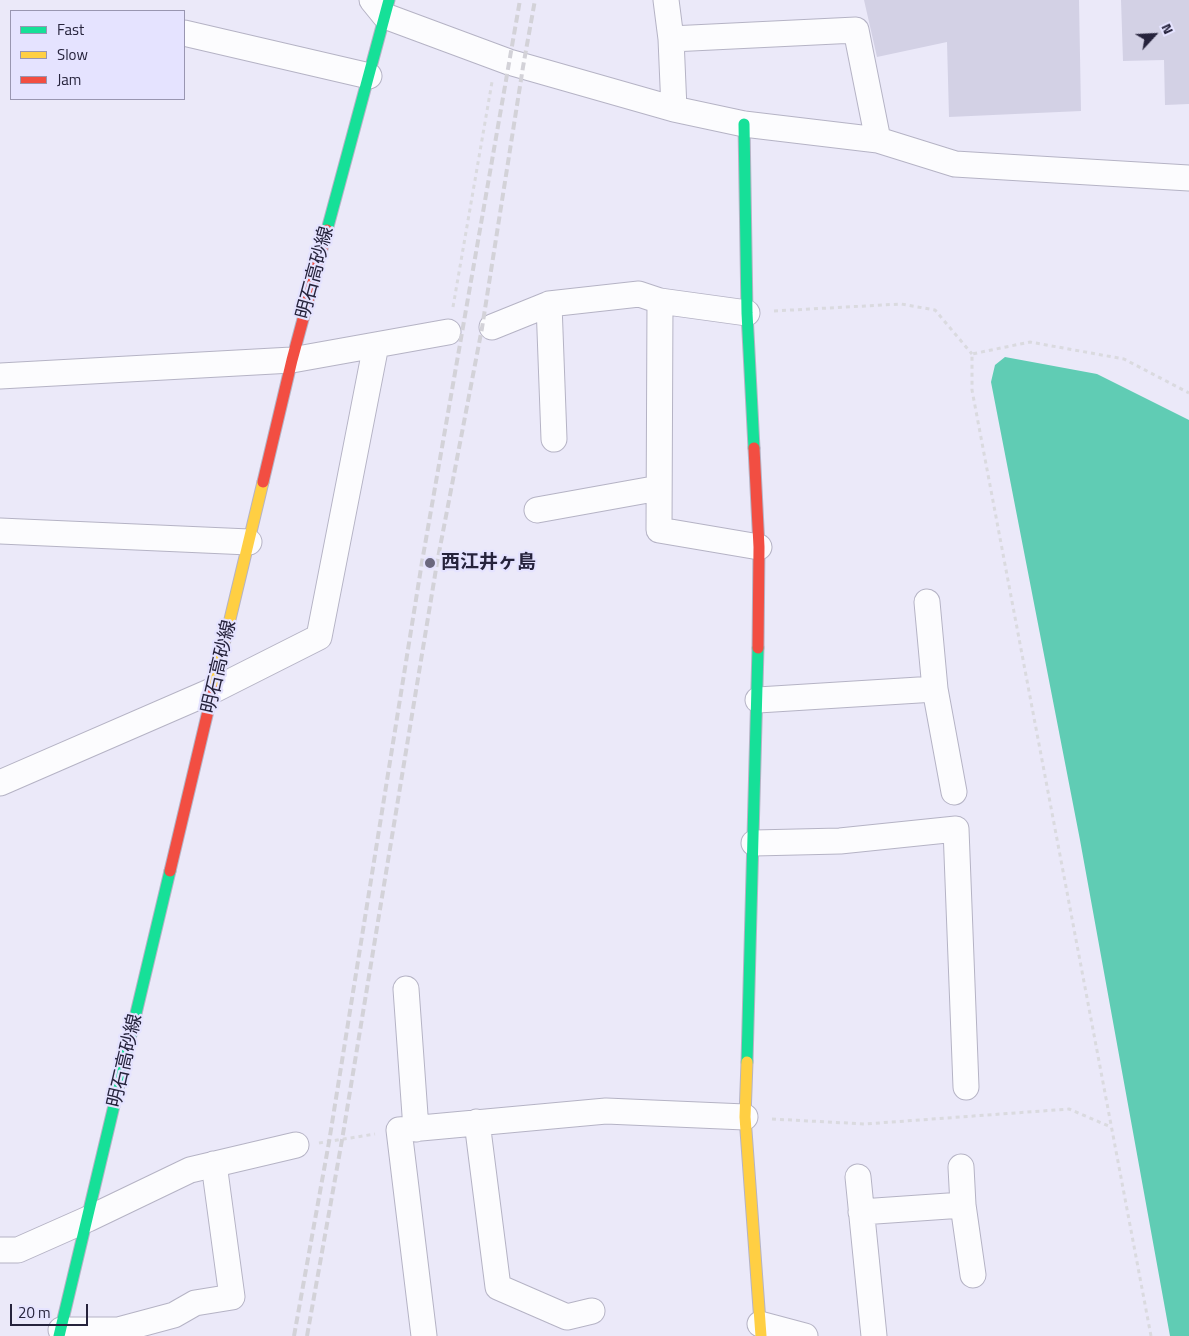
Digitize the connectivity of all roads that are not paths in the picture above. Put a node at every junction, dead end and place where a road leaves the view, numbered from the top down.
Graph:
1 (666, 0) edge
2 (382, 5) edge
3 (185, 33) edge
4 (671, 39) junction
5 (369, 76) junction
6 (674, 109) junction
7 (744, 124) junction
8 (878, 140) junction
9 (1189, 178) edge
10 (660, 301) junction
11 (550, 304) junction
12 (748, 312) junction
13 (492, 326) dead end
14 (448, 332) road end
15 (376, 345) junction
16 (292, 360) junction
17 (0, 376) edge
18 (554, 439) dead end
19 (659, 488) junction
20 (537, 510) dead end
21 (0, 532) edge
22 (250, 542) junction
23 (759, 547) junction
24 (927, 602) dead end
25 (935, 689) junction
26 (214, 690) junction
27 (758, 700) junction
28 (0, 783) edge
29 (954, 792) dead end
30 (754, 843) junction
31 (406, 989) dead end
32 (966, 1087) dead end
33 (745, 1117) junction
34 (477, 1122) junction
35 (408, 1129) junction
36 (296, 1145) road end
37 (214, 1164) junction
38 (961, 1166) dead end
39 (858, 1177) dead end
40 (963, 1205) junction
41 (861, 1212) junction
42 (88, 1219) junction
43 (0, 1250) edge
44 (973, 1274) dead end
45 (592, 1311) dead end
46 (761, 1330) edge
47 (60, 1333) edge
48 (424, 1336) edge
49 (806, 1336) edge
50 (874, 1336) edge

1 - 4 street
2 - 5 main road, 明石高砂線
2 - 6 street
3 - 5 street
4 - 6 street
4 - 8 street
5 - 16 main road, 明石高砂線
6 - 7 street
7 - 8 street
7 - 12 main road
8 - 9 street
10 - 11 street
10 - 12 street
10 - 19 street
11 - 13 street
11 - 18 street
12 - 23 main road
14 - 15 street
15 - 16 street
15 - 26 street
16 - 17 street
16 - 22 main road, 明石高砂線
19 - 20 street
19 - 23 street
21 - 22 street
22 - 26 main road, 明石高砂線
23 - 27 main road
24 - 25 street
25 - 27 street
25 - 29 street
26 - 28 street
26 - 42 main road, 明石高砂線
27 - 30 main road
30 - 32 street
30 - 33 main road
31 - 35 street
33 - 34 street
33 - 46 main road
34 - 35 street
34 - 45 street
35 - 48 street
36 - 37 street
37 - 42 street
37 - 47 street
38 - 40 street
39 - 41 street
40 - 41 street
40 - 44 street
41 - 50 street
42 - 43 street
42 - 47 main road, 明石高砂線
46 - 49 street

